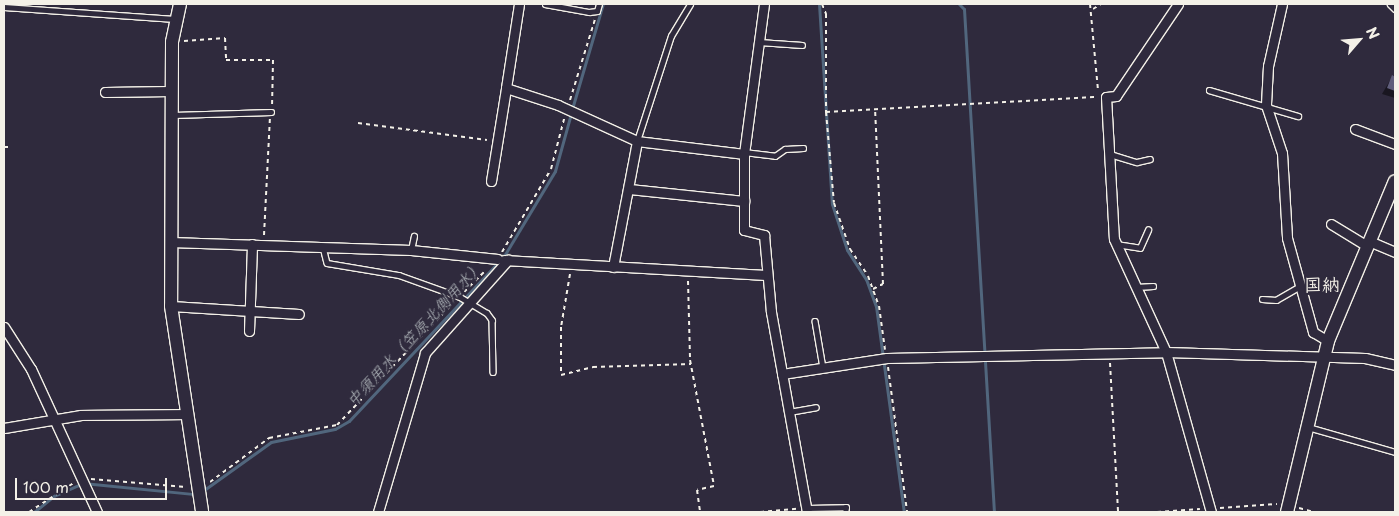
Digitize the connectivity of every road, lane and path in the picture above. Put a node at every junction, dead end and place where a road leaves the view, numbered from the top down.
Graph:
1 (180, 4) edge
2 (519, 4) edge
3 (545, 4) edge
4 (599, 4) edge
5 (690, 4) edge
6 (764, 4) edge
7 (822, 4) edge
8 (1090, 4) edge
9 (1101, 4) edge
10 (1178, 4) edge
11 (1282, 4) edge
12 (1390, 4) edge
13 (4, 7) edge
14 (1092, 9) junction
15 (1395, 9) edge
16 (597, 11) junction
17 (177, 19) junction
18 (759, 42) junction
19 (802, 45) dead end
20 (506, 88) junction
21 (1209, 90) dead end
22 (171, 91) junction
23 (105, 92) dead end
24 (1102, 97) junction
25 (569, 105) dead end
26 (1266, 105) junction
27 (875, 110) junction
28 (271, 112) dead end
29 (826, 112) junction
30 (170, 115) junction
31 (565, 116) dead end
32 (1298, 116) dead end
33 (358, 123) dead end
34 (1355, 129) dead end
35 (637, 141) junction
36 (498, 142) junction
37 (1395, 144) edge
38 (4, 147) edge
39 (12, 147) dead end
40 (803, 148) dead end
41 (744, 153) junction
42 (1109, 154) junction
43 (1150, 159) dead end
44 (491, 180) dead end
45 (1395, 181) edge
46 (629, 189) junction
47 (744, 201) junction
48 (1331, 224) dead end
49 (1148, 230) dead end
50 (414, 236) dead end
51 (170, 242) junction
52 (252, 244) junction
53 (1116, 244) junction
54 (1368, 244) junction
55 (323, 247) junction
56 (411, 250) junction
57 (1395, 252) edge
58 (503, 258) junction
59 (571, 266) junction
60 (613, 267) junction
61 (485, 270) dead end
62 (688, 271) junction
63 (766, 275) junction
64 (1153, 286) dead end
65 (1300, 286) junction
66 (1136, 287) junction
67 (873, 289) junction
68 (460, 297) junction
69 (1262, 299) dead end
70 (468, 304) junction
71 (171, 306) junction
72 (249, 311) junction
73 (299, 314) dead end
74 (815, 321) dead end
75 (4, 327) edge
76 (248, 331) dead end
77 (1328, 341) junction
78 (1166, 352) junction
79 (1109, 353) junction
80 (1324, 357) junction
81 (887, 358) junction
82 (691, 364) junction
83 (1395, 365) edge
84 (823, 368) junction
85 (493, 372) dead end
86 (782, 374) junction
87 (816, 406) dead end
88 (789, 412) junction
89 (187, 414) junction
90 (54, 422) junction
91 (1306, 426) junction
92 (4, 428) edge
93 (1395, 452) edge
94 (88, 479) dead end
95 (78, 481) dead end
96 (205, 484) dead end
97 (190, 487) dead end
98 (1288, 508) edge
99 (807, 510) edge
100 (1211, 510) edge
101 (29, 512) edge
102 (97, 512) edge
103 (202, 512) edge
104 (378, 512) edge
105 (700, 512) edge
106 (760, 512) edge
107 (846, 512) edge
108 (907, 512) edge
109 (1118, 512) edge
110 (1157, 512) edge
111 (1314, 512) edge

1 - 17 street
2 - 20 street
3 - 16 lane
4 - 16 lane
5 - 35 lane
6 - 18 street
7 - 29 path
8 - 14 path
9 - 14 path
10 - 24 street
11 - 26 street
12 - 15 lane
13 - 17 lane
14 - 24 path
16 - 25 path
17 - 22 street
18 - 19 lane
18 - 41 street
20 - 35 street
20 - 36 street
21 - 26 lane
22 - 23 street
22 - 30 street
24 - 27 path
24 - 42 street
26 - 32 lane
26 - 65 street
27 - 29 path
27 - 67 path
28 - 30 lane
29 - 67 path
30 - 51 street
31 - 58 path
33 - 36 path
34 - 37 street
35 - 41 street
35 - 46 street
36 - 44 street
38 - 39 path
40 - 41 lane
41 - 47 street
42 - 43 lane
42 - 53 street
45 - 54 street
46 - 47 street
46 - 60 street
47 - 63 street
48 - 54 street
49 - 53 lane
50 - 56 lane
51 - 52 street
51 - 71 street
52 - 55 street
52 - 72 street
53 - 66 street
54 - 57 street
54 - 77 street
55 - 56 street
55 - 68 lane
56 - 58 street
58 - 59 street
58 - 70 street
59 - 60 street
59 - 82 path
60 - 62 street
61 - 68 path
62 - 63 street
62 - 82 path
63 - 86 street
64 - 66 lane
65 - 69 lane
65 - 77 street
66 - 78 street
67 - 81 path
68 - 70 lane
68 - 96 path
70 - 85 lane
70 - 104 street
71 - 72 street
71 - 89 street
72 - 73 street
72 - 76 street
74 - 84 lane
75 - 90 street
77 - 80 street
78 - 79 street
78 - 80 street
78 - 100 street
79 - 81 street
79 - 109 path
80 - 83 street
80 - 91 street
81 - 84 street
81 - 108 path
82 - 105 path
84 - 86 street
86 - 88 street
87 - 88 lane
88 - 99 street
89 - 90 street
89 - 103 street
90 - 92 street
90 - 102 street
91 - 93 lane
91 - 98 street
94 - 97 path
95 - 101 path
98 - 100 path
98 - 111 path
99 - 106 path
99 - 107 lane
100 - 110 path

